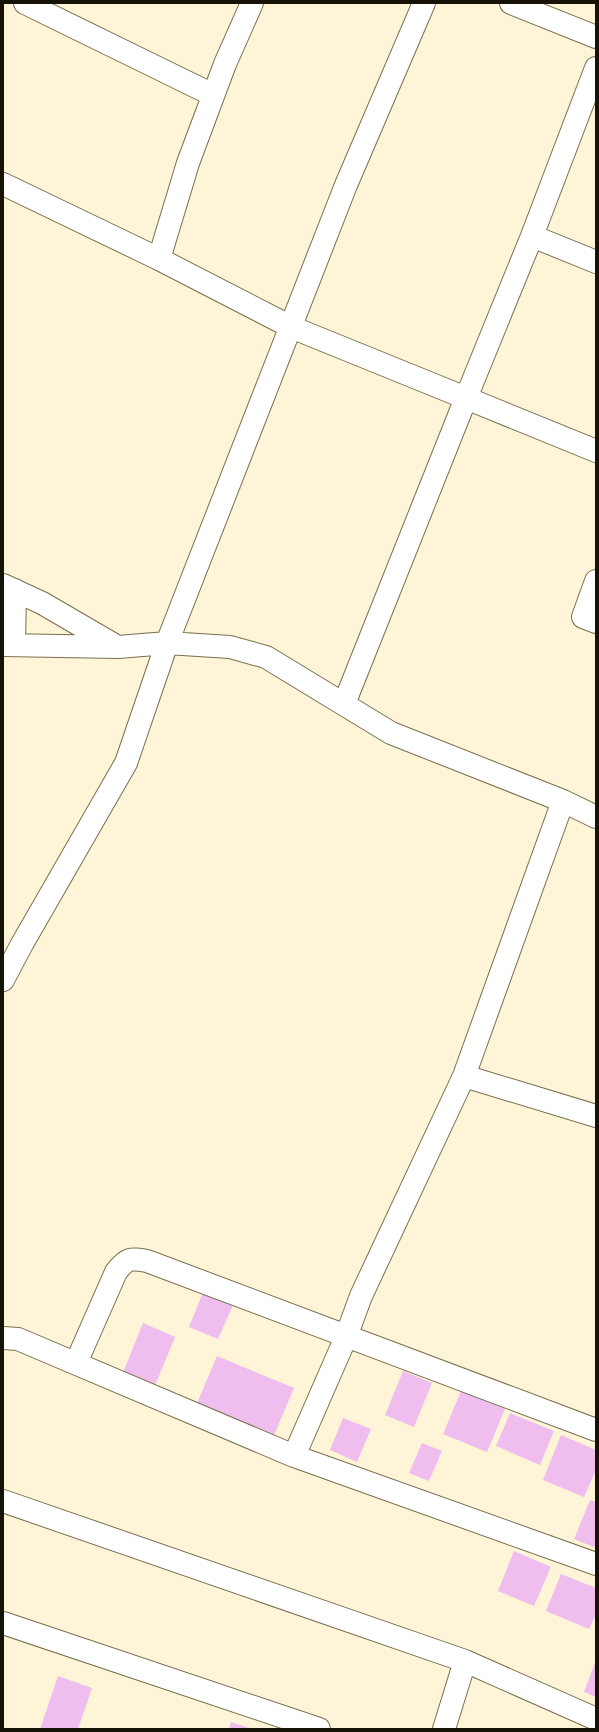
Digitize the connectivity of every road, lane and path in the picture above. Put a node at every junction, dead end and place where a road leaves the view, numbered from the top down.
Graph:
1 (25, 3) edge
2 (252, 3) edge
3 (424, 3) edge
4 (511, 3) edge
5 (596, 37) edge
6 (596, 68) edge
7 (213, 95) junction
8 (3, 184) edge
9 (532, 236) junction
10 (159, 259) junction
11 (596, 262) edge
12 (291, 327) junction
13 (466, 398) junction
14 (596, 450) edge
15 (596, 580) edge
16 (9, 587) edge
17 (596, 622) edge
18 (167, 642) junction
19 (8, 645) edge
20 (118, 647) junction
21 (344, 704) junction
22 (562, 801) junction
23 (596, 817) edge
24 (3, 980) edge
25 (464, 1076) junction
26 (596, 1116) edge
27 (346, 1337) junction
28 (3, 1338) edge
29 (76, 1363) junction
30 (596, 1430) edge
31 (294, 1456) junction
32 (3, 1501) edge
33 (596, 1564) edge
34 (3, 1623) edge
35 (465, 1661) junction
36 (596, 1719) edge
37 (319, 1729) edge
38 (444, 1729) edge

1 - 7 street
2 - 7 street
3 - 12 street
4 - 5 street
6 - 9 street
7 - 10 street
8 - 10 street
9 - 11 street
9 - 13 street
10 - 12 street
12 - 13 street
12 - 18 street
13 - 14 street
13 - 21 street
15 - 17 street
16 - 19 street
16 - 20 street
18 - 20 street
18 - 21 street
18 - 24 street
19 - 20 street
21 - 22 street
22 - 23 street
22 - 25 street
25 - 26 street
25 - 27 street
27 - 29 street
27 - 30 street
27 - 31 street
28 - 29 street
29 - 31 street
31 - 33 street
32 - 35 street
34 - 37 street
35 - 36 street
35 - 38 street

